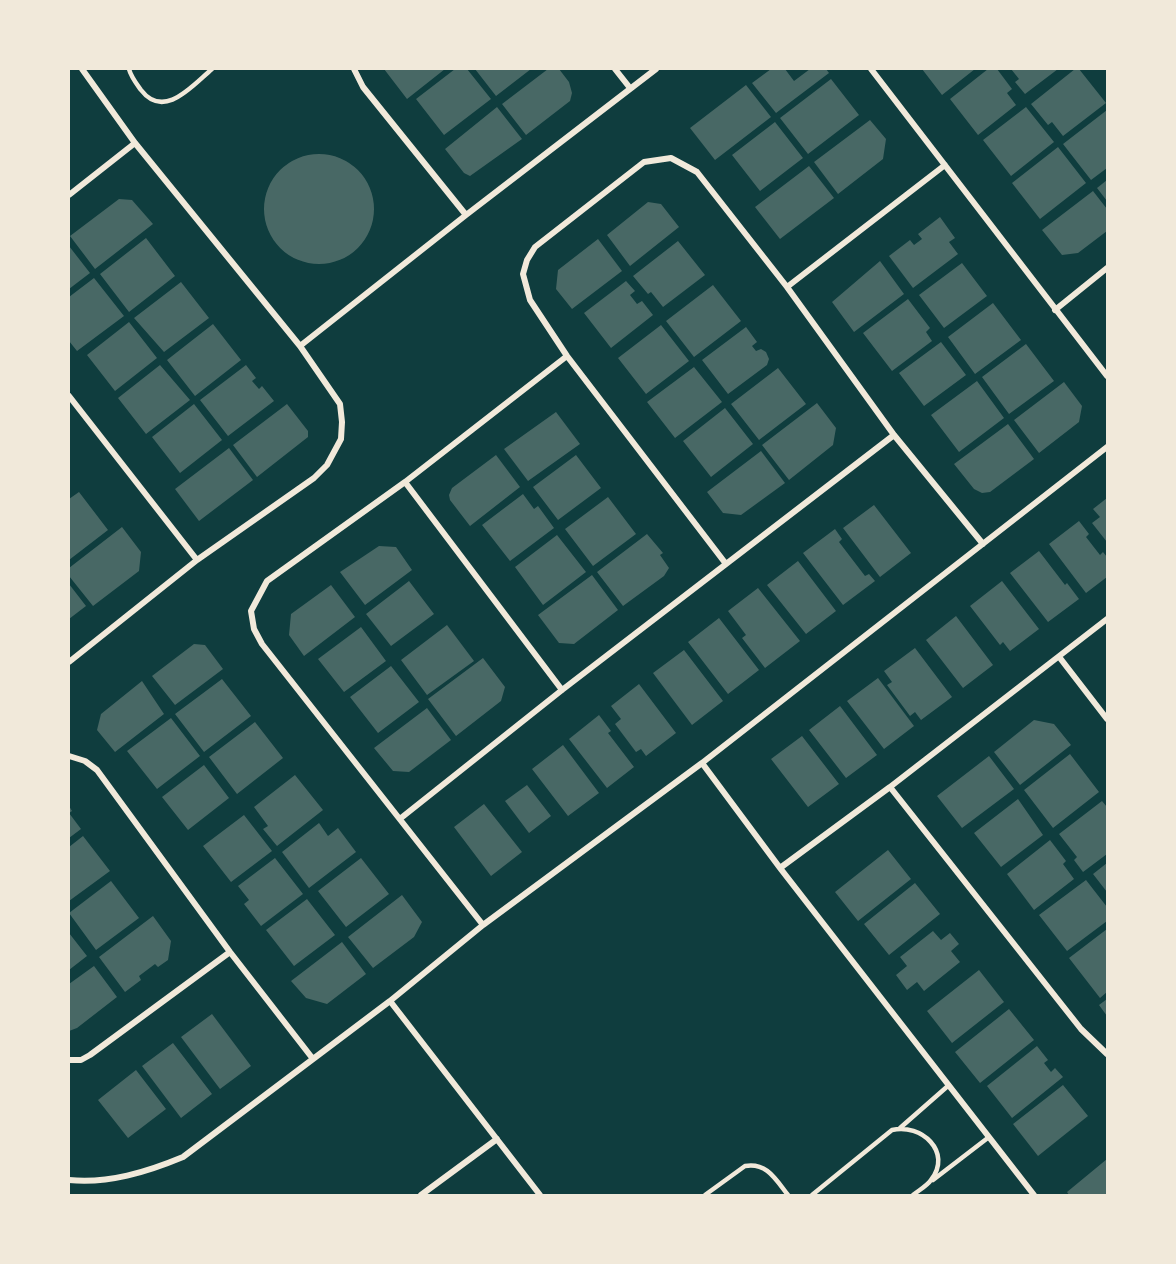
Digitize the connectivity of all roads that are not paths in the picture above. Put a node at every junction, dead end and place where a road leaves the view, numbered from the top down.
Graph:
1 (82, 69) edge
2 (129, 69) edge
3 (212, 69) edge
4 (354, 69) edge
5 (615, 69) edge
6 (656, 69) edge
7 (871, 69) edge
8 (630, 88) junction
9 (135, 143) junction
10 (945, 165) junction
11 (69, 195) edge
12 (466, 215) junction
13 (1107, 268) edge
14 (787, 288) junction
15 (1055, 310) junction
16 (300, 346) junction
17 (567, 356) junction
18 (1107, 376) edge
19 (69, 396) edge
20 (894, 435) junction
21 (1107, 447) edge
22 (405, 482) junction
23 (983, 544) junction
24 (197, 560) junction
25 (726, 564) junction
26 (1107, 620) edge
27 (1059, 658) junction
28 (69, 662) edge
29 (562, 690) junction
30 (1107, 719) edge
31 (69, 756) edge
32 (702, 763) junction
33 (890, 787) junction
34 (401, 818) junction
35 (780, 868) junction
36 (483, 925) junction
37 (230, 952) junction
38 (390, 1001) junction
39 (1107, 1054) edge
40 (313, 1059) junction
41 (69, 1060) edge
42 (949, 1084) junction
43 (900, 1128) junction
44 (989, 1137) junction
45 (497, 1139) junction
46 (69, 1180) edge
47 (931, 1181) junction
48 (421, 1195) edge
49 (540, 1195) edge
50 (705, 1195) edge
51 (788, 1195) edge
52 (812, 1195) edge
53 (913, 1195) edge
54 (1035, 1195) edge

1 - 9 street
2 - 3 lane
4 - 12 street
5 - 8 street
6 - 8 street
7 - 10 street
8 - 12 street
9 - 11 street
9 - 16 street
10 - 14 street
10 - 15 street
12 - 16 street
13 - 15 street
14 - 17 street
14 - 20 street
15 - 18 street
16 - 24 street
17 - 22 street
17 - 25 street
19 - 24 street
20 - 23 street
20 - 25 street
21 - 23 street
22 - 29 street
22 - 34 street
23 - 32 street
24 - 28 street
25 - 29 street
26 - 27 street
27 - 30 street
27 - 33 street
29 - 34 street
31 - 37 street
32 - 35 street
32 - 36 street
33 - 35 street
33 - 39 street
34 - 36 street
35 - 42 street
36 - 38 street
37 - 40 street
37 - 41 street
38 - 40 street
38 - 45 street
40 - 46 street
42 - 43 lane
42 - 44 street
43 - 47 lane
43 - 52 lane
44 - 47 lane
44 - 54 street
45 - 48 street
45 - 49 street
47 - 53 lane
50 - 51 lane

